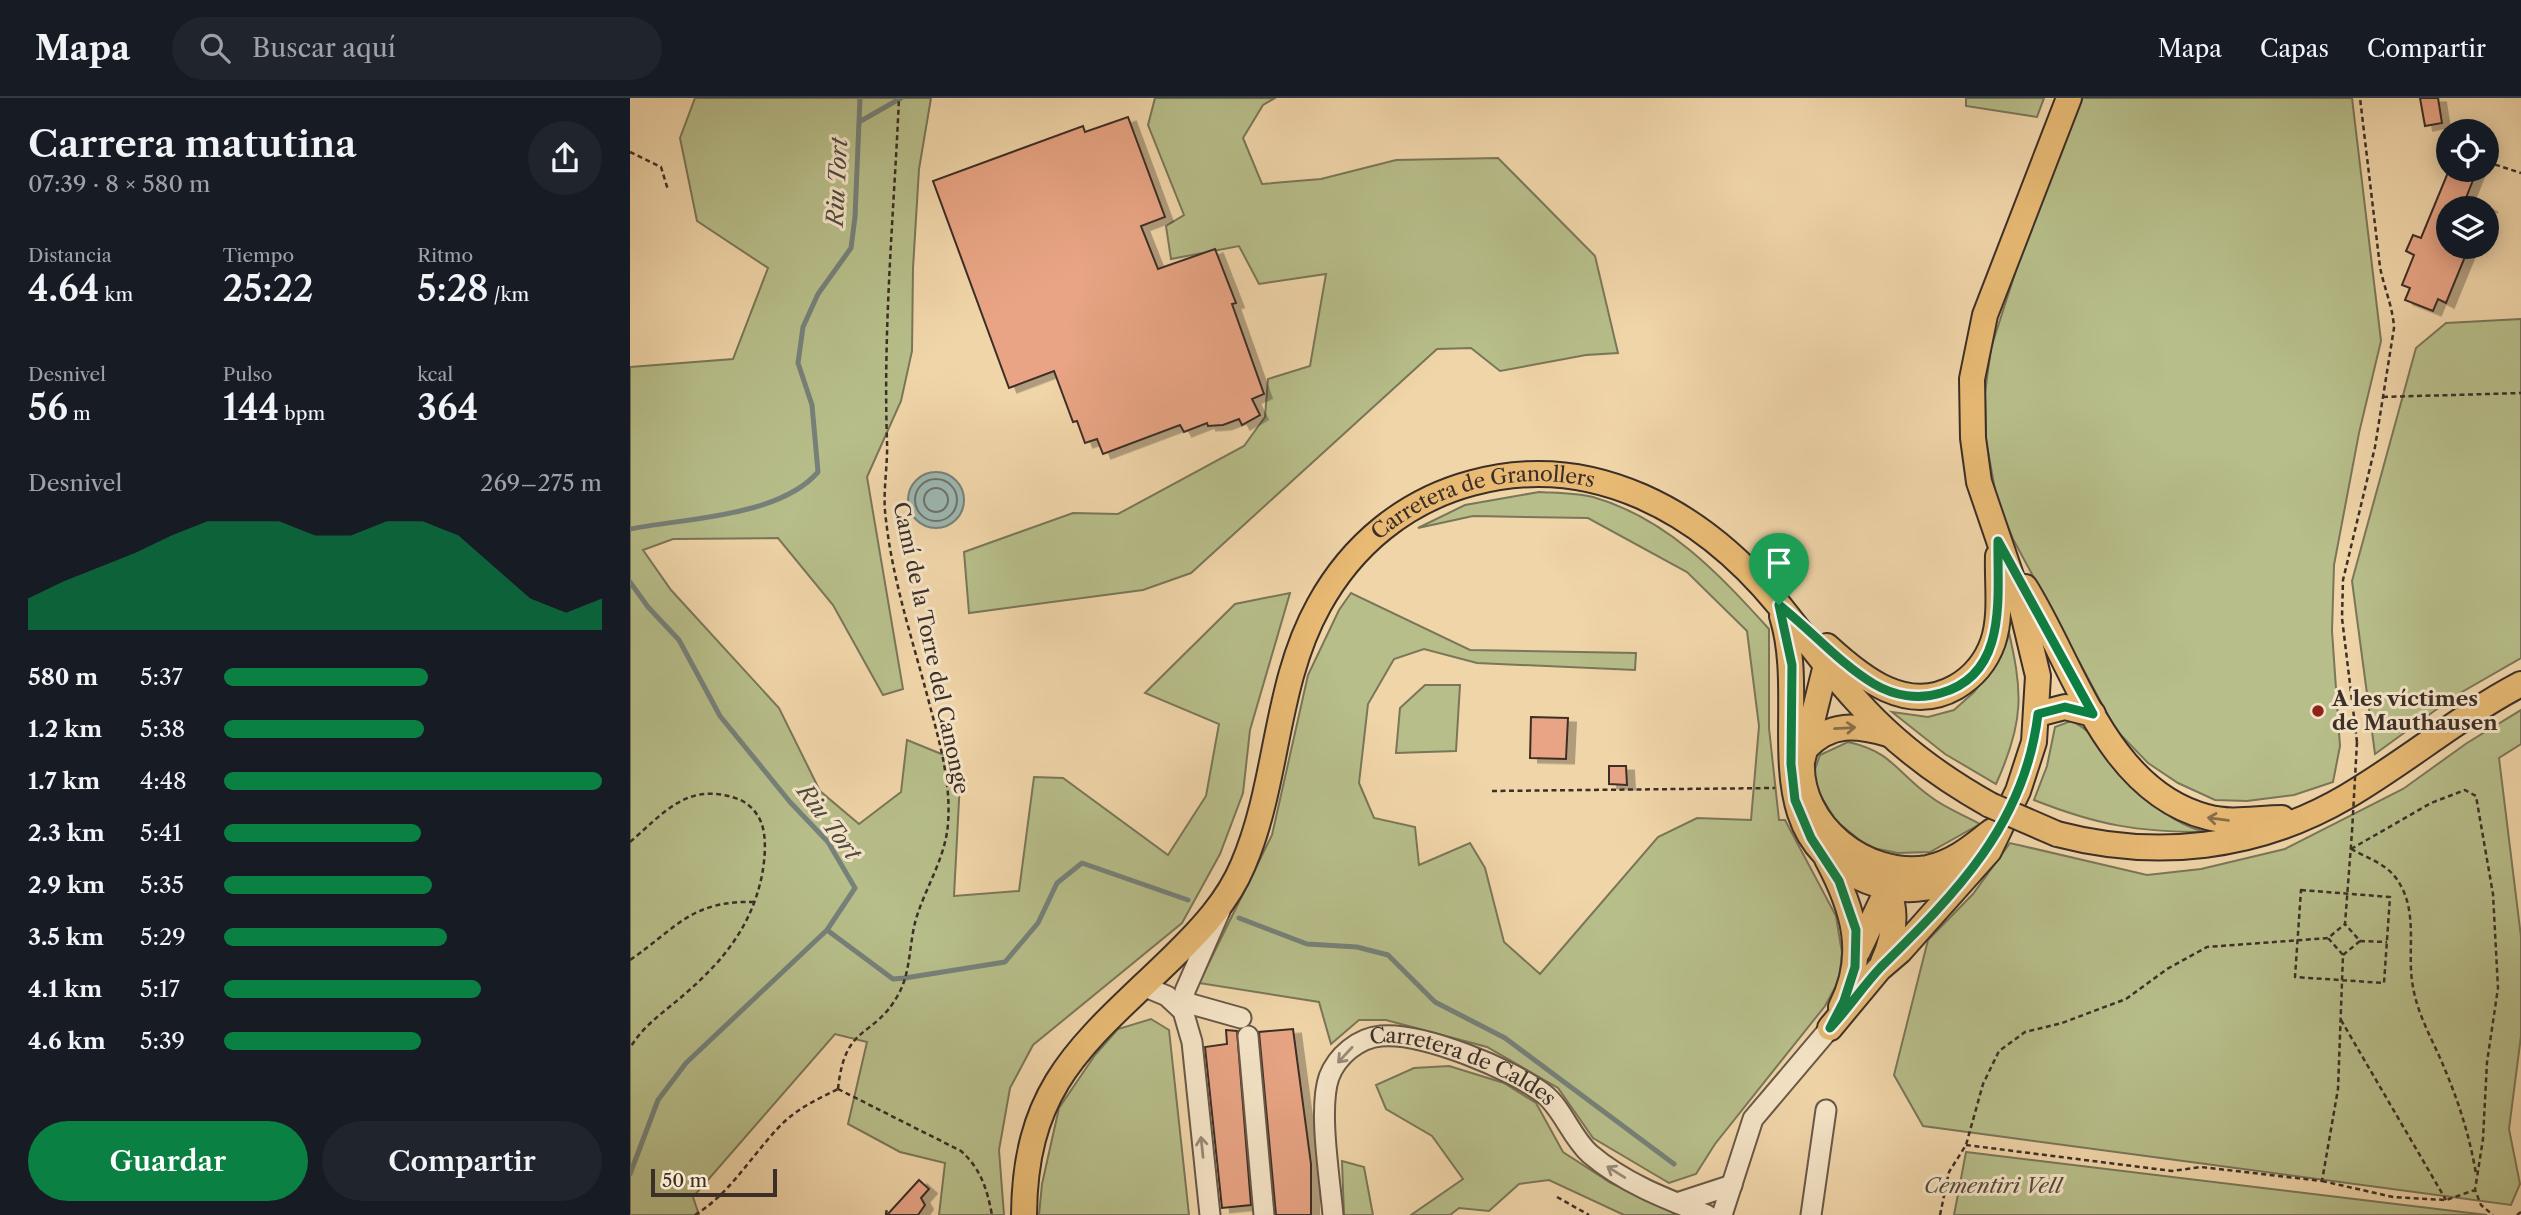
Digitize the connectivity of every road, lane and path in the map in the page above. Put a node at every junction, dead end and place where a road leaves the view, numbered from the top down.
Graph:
1 (899, 98) edge
2 (2069, 98) edge
3 (2360, 98) edge
4 (630, 152) edge
5 (2499, 166) edge
6 (2521, 173) edge
7 (668, 190) dead end
8 (2521, 393) edge
9 (2383, 397) junction
10 (2000, 545) junction
11 (1779, 605) junction
12 (1826, 665) junction
13 (2521, 684) edge
14 (2038, 714) junction
15 (2093, 714) junction
16 (1891, 735) junction
17 (1806, 748) junction
18 (1792, 788) junction
19 (1492, 791) dead end
20 (1996, 815) junction
21 (2310, 817) junction
22 (1826, 829) junction
23 (630, 842) edge
24 (2351, 849) junction
25 (1827, 859) junction
26 (1961, 867) junction
27 (1888, 888) junction
28 (2347, 893) junction
29 (1226, 898) junction
30 (756, 902) junction
31 (2345, 924) junction
32 (2328, 938) junction
33 (2298, 940) junction
34 (2360, 941) junction
35 (2386, 942) junction
36 (1857, 952) junction
37 (2343, 955) junction
38 (630, 960) edge
39 (1880, 969) junction
40 (2342, 980) junction
41 (1143, 986) junction
42 (1183, 1007) junction
43 (2341, 1020) junction
44 (1830, 1028) junction
45 (630, 1048) edge
46 (838, 1089) junction
47 (1826, 1110) dead end
48 (1966, 1145) junction
49 (2477, 1177) junction
50 (2322, 1181) junction
51 (1732, 1185) junction
52 (2475, 1190) junction
53 (1557, 1197) dead end
54 (2446, 1200) junction
55 (1677, 1203) junction
56 (887, 1207) dead end
57 (695, 1215) edge
58 (886, 1215) edge
59 (992, 1215) edge
60 (1024, 1215) edge
61 (1210, 1215) edge
62 (1264, 1215) edge
63 (1333, 1215) edge
64 (1589, 1215) edge
65 (1707, 1215) edge
66 (1722, 1215) edge
67 (1811, 1215) edge
68 (1940, 1215) edge
69 (2493, 1215) edge

1 - 46 path, Camí de la Torre del Canonge
2 - 10 main road
3 - 9 path
4 - 7 path
5 - 6 path
8 - 9 path
9 - 24 path, bridge
10 - 11 main road
10 - 14 main road
10 - 15 main road
11 - 12 main road, Carretera de Granollers
11 - 18 main road
11 - 29 main road, Carretera de Granollers
12 - 16 main road, Carretera de Granollers
12 - 17 main road
13 - 21 main road, Carretera de Granollers
14 - 15 main road
14 - 20 main road
21 -> 15 main road
17 -> 16 main road
16 - 20 main road, Carretera de Granollers
17 - 22 main road
18 - 19 path
18 - 25 main road
20 - 21 main road, Carretera de Granollers, bridge
20 - 26 main road
22 - 26 main road
22 - 27 main road
23 - 30 path
24 - 28 path
24 - 49 path
24 - 49 path
25 - 27 main road
25 - 36 main road
26 - 27 main road
26 - 39 main road
27 - 36 main road
27 - 39 main road
28 - 31 path
28 - 33 path
28 - 35 path
29 - 41 main road, Carretera de Granollers
29 - 42 street
30 - 38 path
30 - 45 path
31 - 32 path
31 - 34 path
32 - 33 path
32 - 37 path
33 - 40 path
33 - 48 path
34 - 35 path
34 - 37 path
35 - 40 path
36 - 44 main road
37 - 40 path
39 - 44 main road
40 - 43 path
41 - 42 street
41 - 60 main road
61 -> 42 street
42 - 62 street
43 - 50 path
43 - 54 path
44 - 51 street
46 - 57 path
46 - 59 path
47 - 67 street
48 - 50 path
48 - 68 path
49 - 52 path
50 - 54 path
51 - 55 street
51 - 66 street
52 - 54 path
52 - 69 path
53 - 64 path
55 -> 63 street, Carretera de Caldes
55 - 65 street, Carretera de Caldes
56 - 58 path

